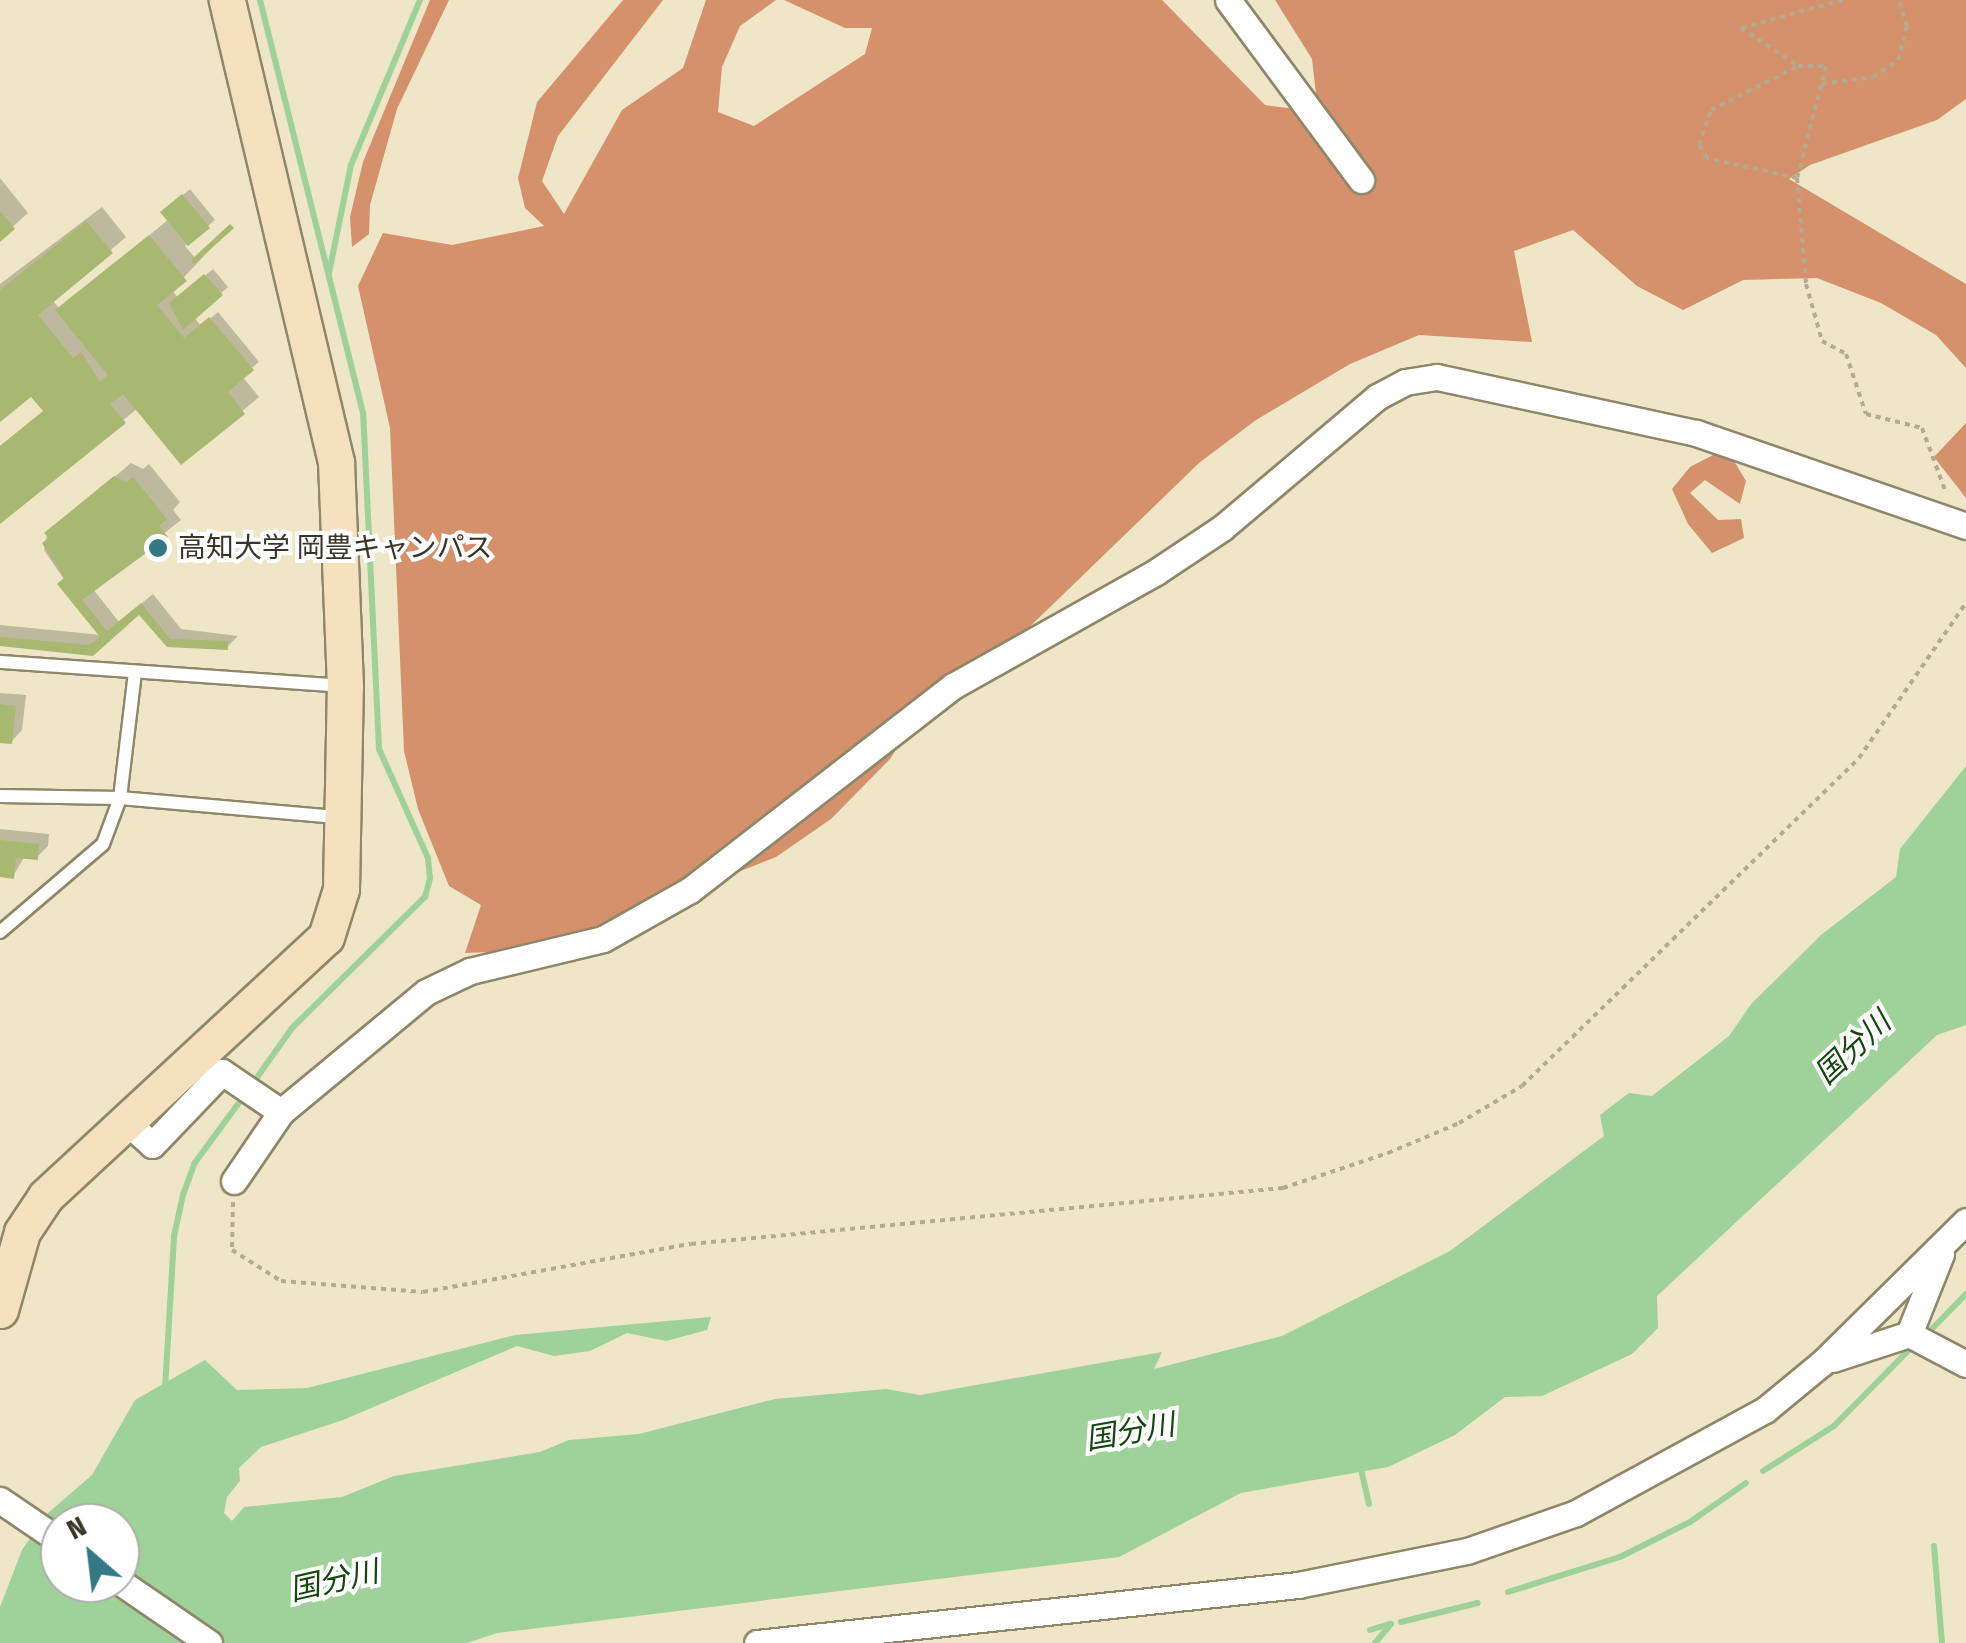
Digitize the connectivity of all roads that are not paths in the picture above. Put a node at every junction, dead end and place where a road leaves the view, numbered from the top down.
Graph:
1 (228, 0) edge
2 (1228, 0) edge
3 (1361, 180) dead end
4 (1966, 526) edge
5 (0, 662) edge
6 (135, 672) junction
7 (345, 686) junction
8 (0, 796) edge
9 (120, 798) junction
10 (342, 817) junction
11 (0, 932) edge
12 (273, 1106) junction
13 (130, 1124) junction
14 (234, 1181) road end
15 (1966, 1222) edge
16 (1947, 1240) junction
17 (0, 1310) edge
18 (1909, 1334) junction
19 (1822, 1363) junction
20 (1966, 1364) edge
21 (0, 1500) edge
22 (40, 1527) edge
23 (140, 1596) edge
24 (209, 1643) edge
25 (757, 1643) edge

1 - 7 street
2 - 3 street
4 - 12 street
5 - 6 lane
6 - 7 lane
6 - 9 lane
7 - 10 street
8 - 9 lane
9 - 10 lane
9 - 11 lane
10 - 13 street
12 - 13 street
12 - 14 street
13 - 17 street
15 - 16 street
16 - 18 street
16 - 19 street
18 - 19 street
18 - 20 street
19 - 25 street
21 - 22 street
23 - 24 street

